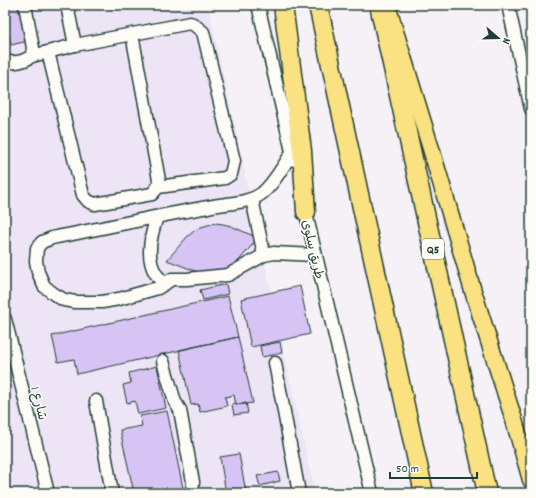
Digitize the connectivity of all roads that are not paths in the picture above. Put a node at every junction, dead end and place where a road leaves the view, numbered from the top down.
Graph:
1 (25, 5) edge
2 (67, 5) edge
3 (258, 5) edge
4 (283, 5) edge
5 (318, 5) edge
6 (379, 5) edge
7 (386, 5) edge
8 (508, 5) edge
9 (132, 34) junction
10 (75, 45) junction
11 (48, 52) junction
12 (32, 56) junction
13 (5, 61) edge
14 (531, 109) edge
15 (292, 153) junction
16 (158, 187) junction
17 (252, 200) junction
18 (306, 212) junction
19 (157, 217) junction
20 (264, 255) junction
21 (315, 255) junction
22 (165, 284) junction
23 (5, 319) edge
24 (163, 361) dead end
25 (275, 363) dead end
26 (96, 401) dead end
27 (531, 480) edge
28 (48, 493) edge
29 (112, 493) edge
30 (192, 493) edge
31 (299, 493) edge
32 (372, 493) edge
33 (424, 493) edge
34 (486, 493) edge

1 - 12 street
2 - 10 street
3 - 15 street, طريق سلوى
4 - 18 highway
5 - 33 highway
6 - 34 highway, Q5
7 - 27 main road
8 - 14 street
9 - 10 street
9 - 16 street
9 - 16 street
10 - 11 street
11 - 12 street
11 - 16 street
12 - 13 street
15 - 17 street
15 - 18 street, طريق سلوى
17 - 19 street
17 - 20 street
18 - 21 street, طريق سلوى
19 - 22 street
19 - 22 street
20 - 21 street
20 - 22 street
21 - 32 street, طريق سلوى
23 - 28 street, شارع 1
24 - 30 street
25 - 31 street
26 - 29 street

